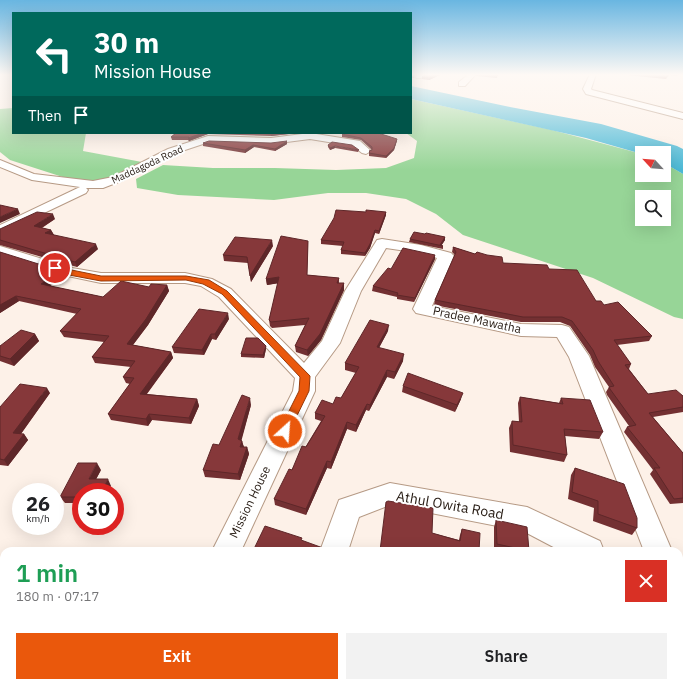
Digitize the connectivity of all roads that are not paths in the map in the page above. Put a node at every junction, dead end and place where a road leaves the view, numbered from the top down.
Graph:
1 (644, 106) edge
2 (683, 116) edge
3 (203, 137) edge
4 (366, 151) dead end
5 (0, 163) edge
6 (82, 190) dead end
7 (0, 230) edge
8 (0, 250) edge
9 (305, 376) junction
10 (228, 547) edge
11 (335, 547) edge
12 (582, 547) edge
13 (656, 547) edge

1 - 2 street
3 - 4 street, Maddagoda Road
3 - 5 street, Maddagoda Road
6 - 7 street
8 - 9 street
9 - 10 street, Mission House
9 - 13 street, Pradee Mawatha
11 - 12 street, Athul Owita Road

